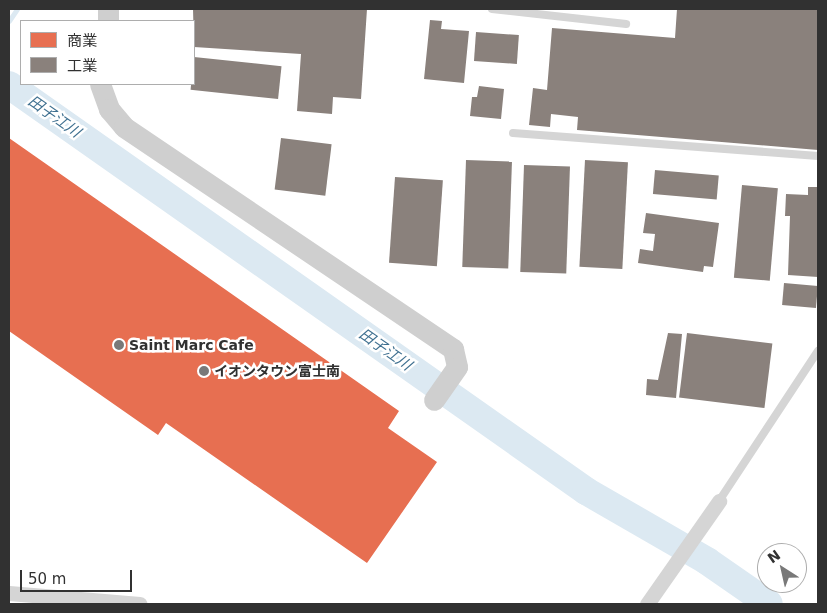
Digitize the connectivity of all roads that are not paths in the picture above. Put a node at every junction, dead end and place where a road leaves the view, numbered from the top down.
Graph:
1 (492, 9) edge
2 (626, 24) dead end
3 (100, 85) edge
4 (513, 133) dead end
5 (818, 156) edge
6 (818, 351) edge
7 (434, 400) dead end
8 (719, 501) joint
9 (9, 593) edge
10 (140, 604) edge
11 (647, 604) edge

1 - 2 lane
3 - 7 street
4 - 5 lane
6 - 8 lane
8 - 11 street
9 - 10 street

